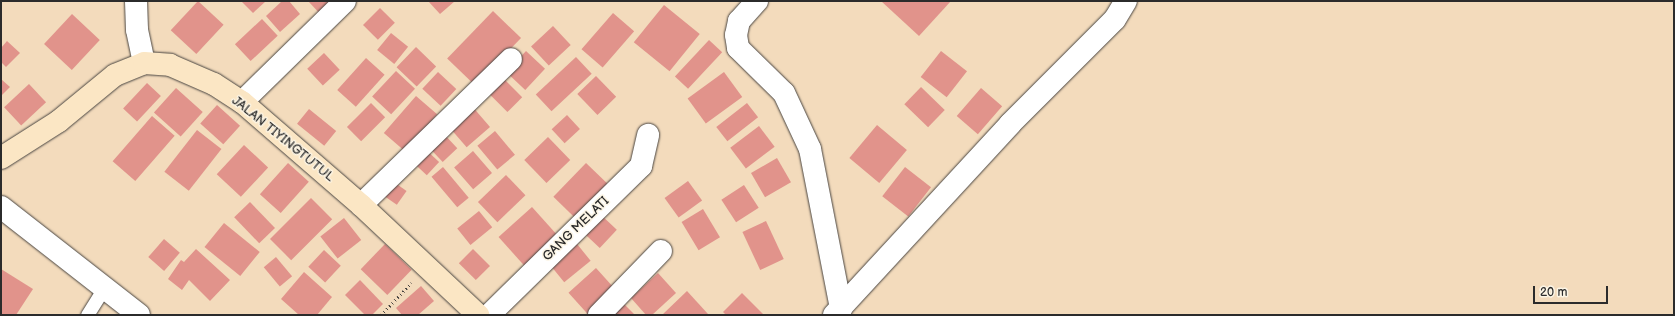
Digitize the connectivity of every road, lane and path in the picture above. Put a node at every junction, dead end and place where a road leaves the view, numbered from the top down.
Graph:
1 (136, 1) edge
2 (345, 1) edge
3 (757, 1) edge
4 (1126, 1) edge
5 (511, 59) dead end
6 (144, 63) junction
7 (242, 102) junction
8 (648, 135) dead end
9 (1, 158) edge
10 (361, 205) junction
11 (1, 207) edge
12 (661, 251) dead end
13 (427, 266) junction
14 (103, 289) junction
15 (838, 312) edge
16 (87, 315) edge
17 (138, 315) edge
18 (381, 315) edge
19 (478, 315) edge
20 (489, 315) edge
21 (599, 315) edge

1 - 6 street
2 - 7 street
3 - 15 street
4 - 15 street
5 - 10 street
6 - 7 street, JALAN TIYINGTUTUL
6 - 9 street, JALAN TIYINGTUTUL
7 - 10 street, JALAN TIYINGTUTUL
8 - 20 street, GANG MELATI
10 - 13 street, JALAN TIYINGTUTUL
11 - 14 street
12 - 21 street
13 - 18 path
13 - 19 street, JALAN TIYINGTUTUL
14 - 16 lane
14 - 17 street

